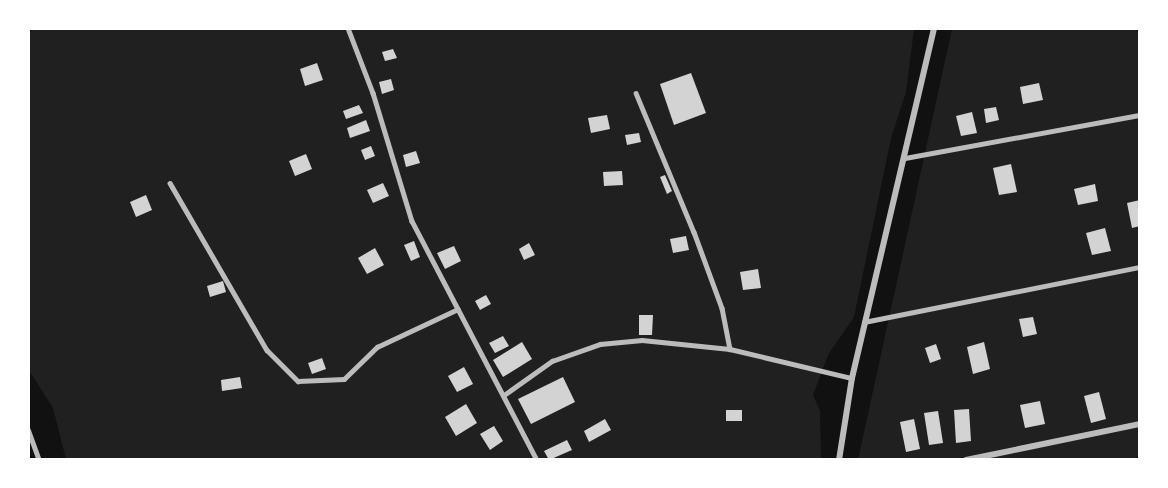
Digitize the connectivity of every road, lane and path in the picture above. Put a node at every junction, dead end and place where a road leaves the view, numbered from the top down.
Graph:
1 (348, 28) edge
2 (934, 28) edge
3 (636, 93) dead end
4 (1140, 115) edge
5 (905, 158) junction
6 (170, 183) dead end
7 (1140, 267) edge
8 (458, 309) junction
9 (864, 322) junction
10 (729, 349) junction
11 (852, 378) junction
12 (504, 395) junction
13 (1140, 424) edge
14 (28, 429) edge
15 (39, 459) edge
16 (537, 459) edge
17 (839, 459) edge
18 (966, 459) edge

1 - 8 lane
2 - 5 street
3 - 10 lane
4 - 5 lane
5 - 9 street
6 - 8 lane
7 - 9 lane
8 - 12 lane
9 - 11 street
10 - 11 lane
10 - 12 lane
11 - 17 street
12 - 16 lane
13 - 18 street
14 - 15 lane

